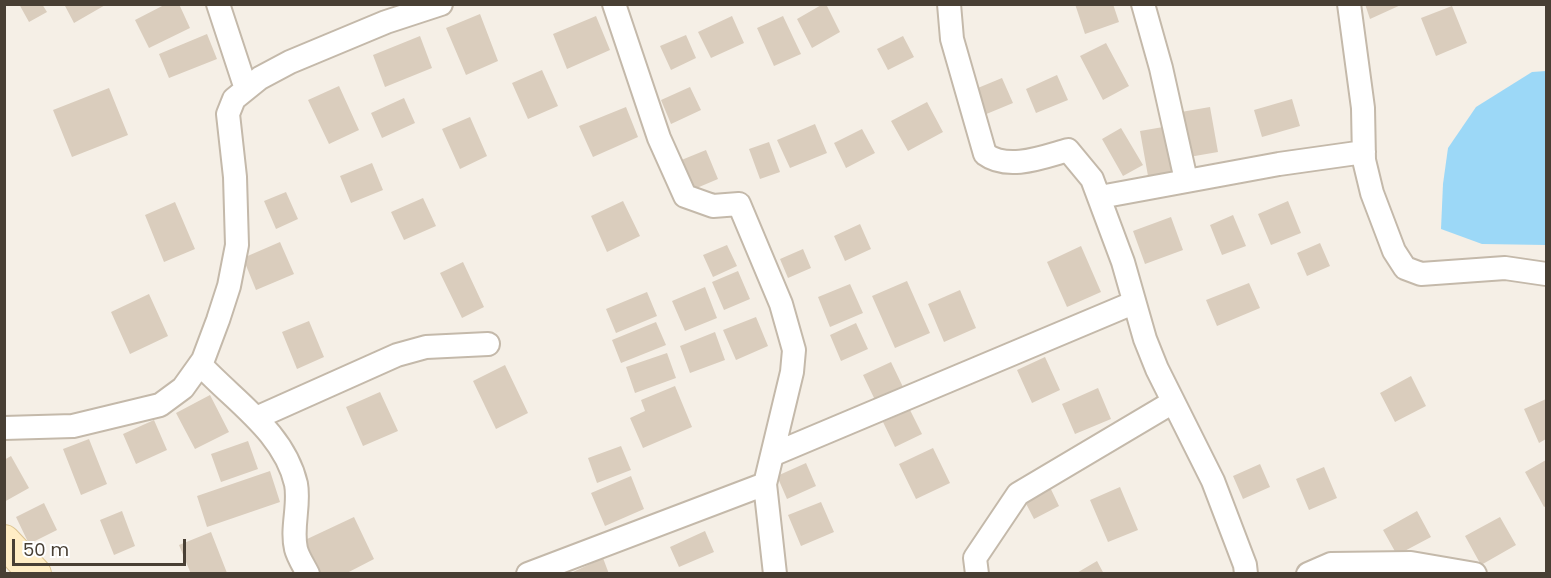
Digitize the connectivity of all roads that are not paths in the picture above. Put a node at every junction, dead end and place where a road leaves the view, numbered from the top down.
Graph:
1 (218, 4) edge
2 (441, 4) edge
3 (614, 4) edge
4 (949, 4) edge
5 (1143, 4) edge
6 (1349, 4) edge
7 (383, 13) edge
8 (246, 89) junction
9 (1364, 152) junction
10 (1186, 180) junction
11 (1100, 197) junction
12 (1546, 274) edge
13 (1133, 303) junction
14 (488, 344) dead end
15 (200, 364) junction
16 (1173, 402) junction
17 (256, 417) junction
18 (4, 428) edge
19 (774, 454) junction
20 (765, 484) junction
21 (4, 541) edge
22 (35, 573) edge
23 (308, 573) edge
24 (528, 573) edge
25 (775, 573) edge
26 (977, 573) edge
27 (1246, 573) edge
28 (1308, 573) edge
29 (1475, 573) edge

1 - 8 street
2 - 7 street
3 - 19 street
4 - 11 street
5 - 10 street
6 - 9 street
7 - 8 street
8 - 15 street
9 - 10 street
9 - 12 street
10 - 11 street
11 - 13 street
13 - 16 street
13 - 19 street
14 - 17 street
15 - 17 street
15 - 18 street
16 - 26 street
16 - 27 street
17 - 23 street
19 - 20 street
20 - 24 street
20 - 25 street
21 - 22 main road
28 - 29 street

